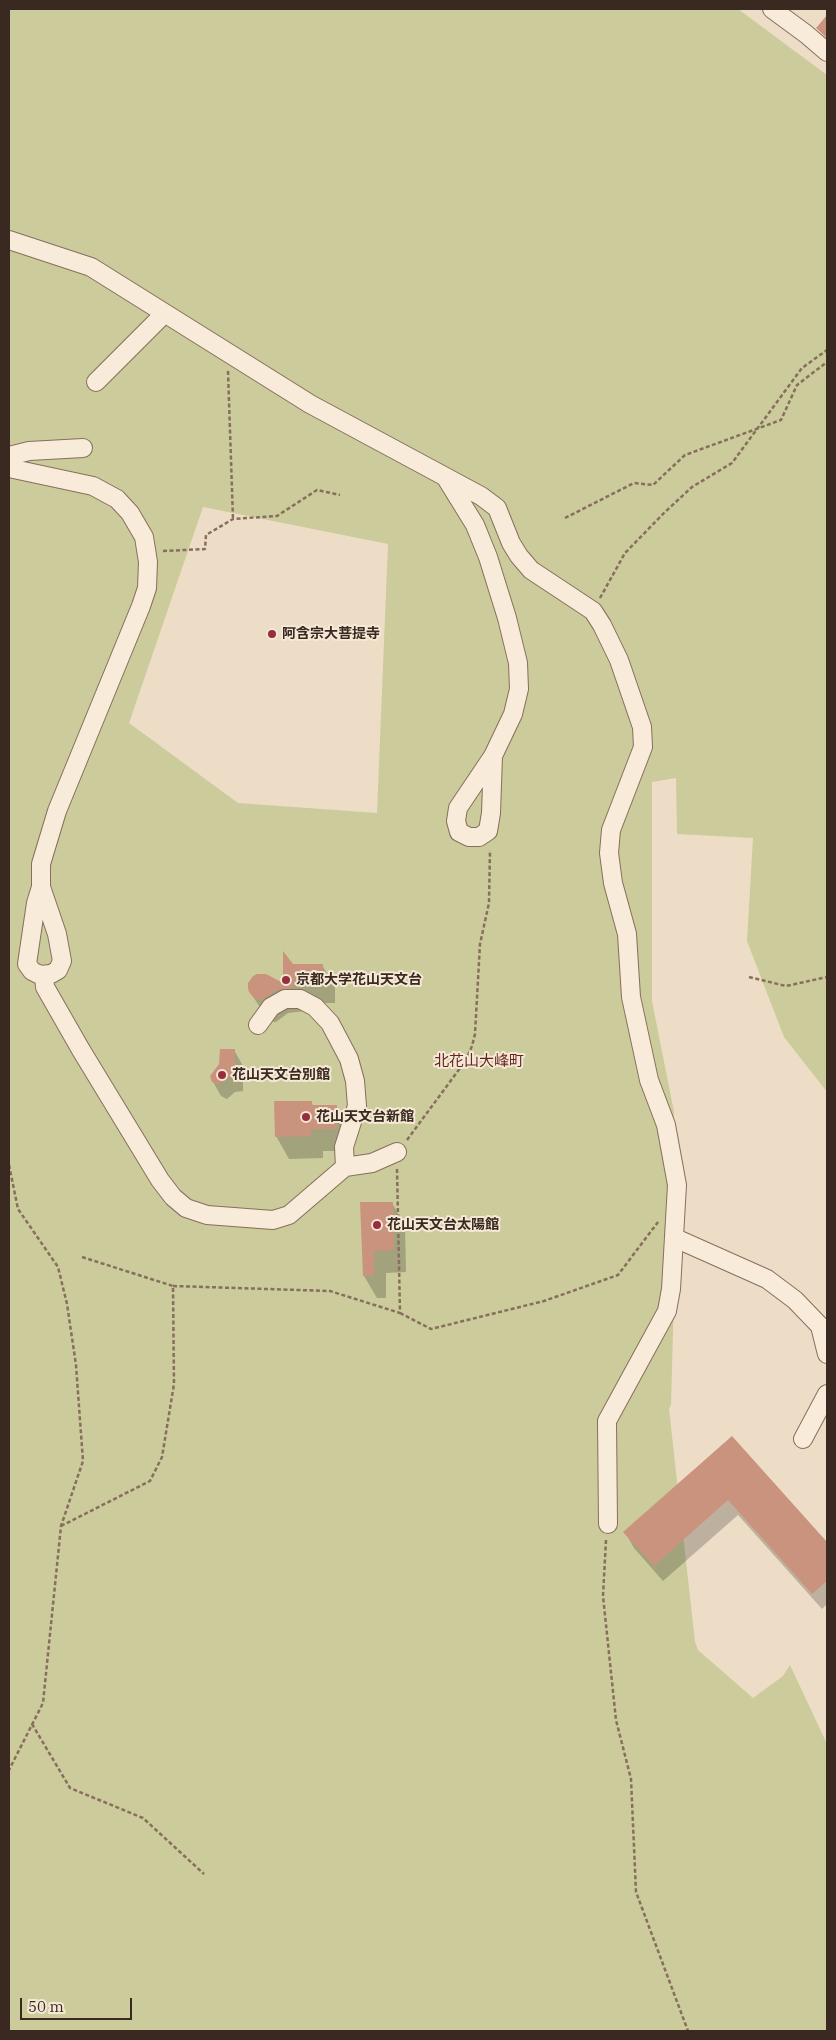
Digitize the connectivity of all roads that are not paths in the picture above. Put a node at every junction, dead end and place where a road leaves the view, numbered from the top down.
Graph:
1 (772, 9) edge
2 (827, 52) edge
3 (9, 240) edge
4 (165, 313) junction
5 (96, 382) dead end
6 (83, 448) dead end
7 (9, 456) edge
8 (9, 468) edge
9 (445, 478) junction
10 (493, 756) junction
11 (458, 808) junction
12 (491, 813) junction
13 (41, 887) junction
14 (44, 974) junction
15 (258, 1025) dead end
16 (397, 1152) road end
17 (346, 1167) junction
18 (675, 1238) junction
19 (827, 1354) edge
20 (827, 1394) edge
21 (803, 1440) dead end
22 (608, 1524) road end

1 - 2 street
3 - 4 street
4 - 5 street
4 - 9 street
6 - 7 street
8 - 13 street
9 - 10 street
9 - 18 street
10 - 11 street
10 - 12 street
11 - 12 street
11 - 12 street
13 - 14 street
13 - 14 street
14 - 17 street
15 - 17 street
16 - 17 street
18 - 19 street
18 - 22 street
20 - 21 street

